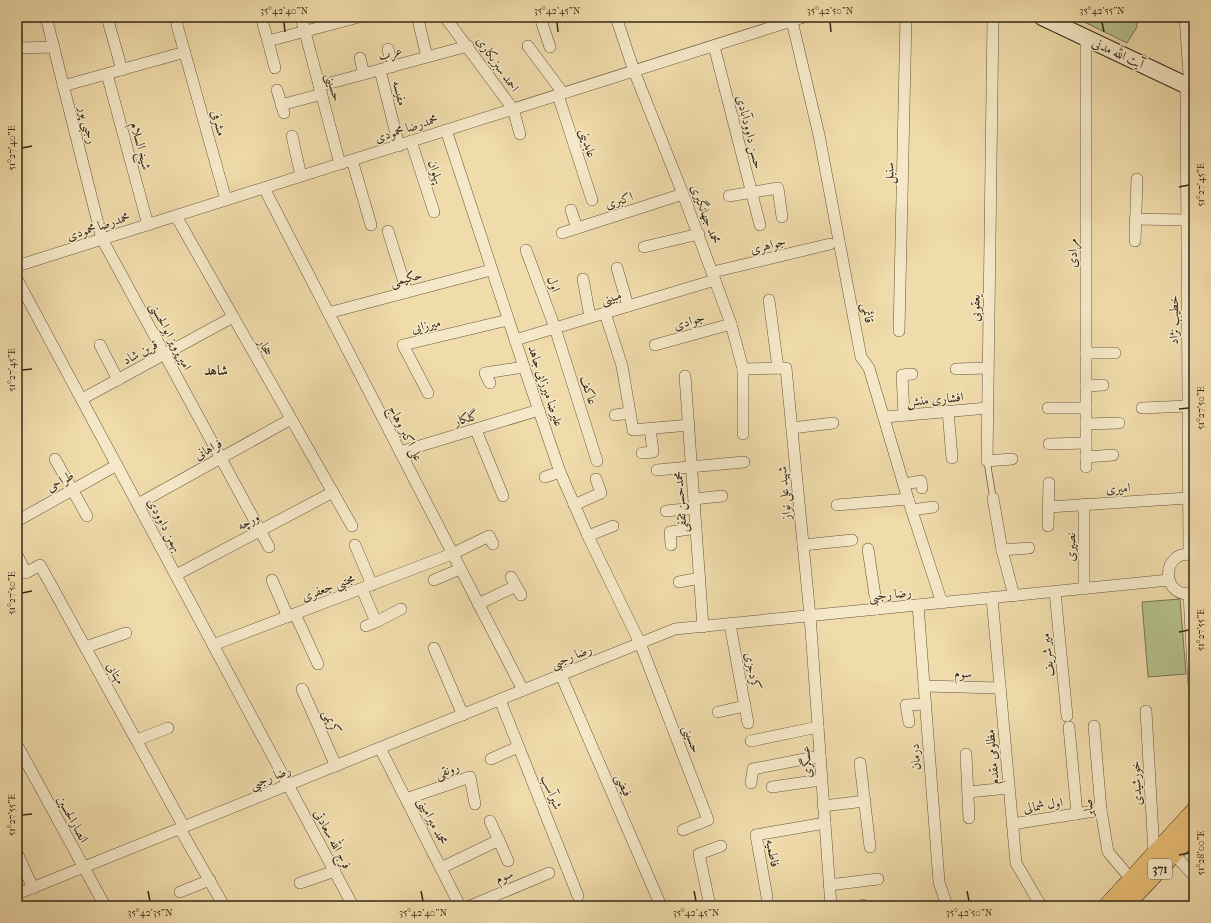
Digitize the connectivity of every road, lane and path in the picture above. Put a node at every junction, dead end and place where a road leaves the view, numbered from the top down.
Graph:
1 (46, 17) edge
2 (121, 17) edge
3 (301, 17) edge
4 (359, 17) edge
5 (445, 17) edge
6 (540, 17) edge
7 (616, 17) edge
8 (804, 17) edge
9 (906, 17) edge
10 (993, 17) edge
11 (1042, 17) edge
12 (1185, 17) edge
13 (792, 19) edge
14 (263, 24) dead end
15 (419, 24) dead end
16 (177, 25) dead end
17 (305, 31) junction
18 (1086, 38) junction
19 (268, 41) junction
20 (468, 46) junction
21 (528, 46) dead end
22 (714, 46) junction
23 (550, 47) dead end
24 (17, 48) edge
25 (54, 48) junction
26 (388, 49) dead end
27 (185, 52) junction
28 (427, 57) junction
29 (360, 58) dead end
30 (392, 67) junction
31 (275, 68) dead end
32 (122, 70) junction
33 (380, 70) junction
34 (634, 71) junction
35 (107, 74) junction
36 (364, 74) junction
37 (1191, 84) edge
38 (63, 86) junction
39 (277, 90) dead end
40 (320, 90) junction
41 (561, 94) junction
42 (512, 109) junction
43 (446, 130) junction
44 (520, 134) dead end
45 (292, 136) dead end
46 (411, 142) junction
47 (399, 146) junction
48 (352, 160) junction
49 (340, 164) junction
50 (301, 176) junction
51 (1137, 179) dead end
52 (264, 188) junction
53 (751, 192) junction
54 (684, 194) junction
55 (729, 196) dead end
56 (226, 200) junction
57 (592, 200) dead end
58 (571, 210) dead end
59 (434, 212) dead end
60 (176, 216) junction
61 (782, 217) dead end
62 (1135, 219) junction
63 (1186, 220) junction
64 (760, 224) dead end
65 (148, 225) junction
66 (371, 225) dead end
67 (577, 228) junction
68 (388, 231) dead end
69 (562, 233) dead end
70 (699, 234) junction
71 (102, 239) junction
72 (1134, 241) dead end
73 (830, 244) dead end
74 (644, 247) dead end
75 (526, 250) dead end
76 (1190, 254) edge
77 (17, 266) edge
78 (617, 268) dead end
79 (491, 270) junction
80 (714, 276) junction
81 (17, 279) edge
82 (583, 279) dead end
83 (407, 292) junction
84 (769, 300) dead end
85 (628, 306) junction
86 (328, 312) junction
87 (604, 313) junction
88 (233, 317) junction
89 (590, 317) junction
90 (508, 320) junction
91 (731, 324) junction
92 (555, 328) junction
93 (900, 330) dead end
94 (515, 340) junction
95 (100, 344) dead end
96 (655, 345) dead end
97 (1086, 353) junction
98 (1115, 353) dead end
99 (164, 354) junction
100 (524, 367) junction
101 (782, 368) junction
102 (988, 368) junction
103 (743, 369) junction
104 (956, 369) dead end
105 (912, 374) dead end
106 (685, 376) dead end
107 (118, 380) junction
108 (490, 383) dead end
109 (1103, 385) dead end
110 (1086, 386) junction
111 (1191, 392) edge
112 (428, 393) dead end
113 (82, 399) junction
114 (1188, 406) junction
115 (988, 408) junction
116 (1048, 408) dead end
117 (1086, 408) junction
118 (1142, 408) dead end
119 (539, 410) junction
120 (948, 411) junction
121 (629, 413) junction
122 (615, 415) dead end
123 (904, 415) junction
124 (885, 416) junction
125 (291, 418) junction
126 (833, 423) dead end
127 (1119, 423) dead end
128 (1086, 424) junction
129 (688, 426) junction
130 (650, 428) junction
131 (792, 428) junction
132 (476, 430) junction
133 (743, 434) dead end
134 (1086, 443) junction
135 (1050, 444) dead end
136 (400, 452) junction
137 (642, 453) dead end
138 (1113, 455) dead end
139 (1191, 455) edge
140 (220, 458) junction
141 (952, 458) dead end
142 (55, 459) dead end
143 (1012, 459) dead end
144 (597, 461) dead end
145 (987, 461) junction
146 (744, 462) dead end
147 (117, 465) junction
148 (692, 468) junction
149 (657, 470) dead end
150 (560, 472) junction
151 (545, 477) dead end
152 (596, 479) dead end
153 (1049, 483) dead end
154 (904, 484) junction
155 (922, 488) dead end
156 (73, 490) junction
157 (333, 492) junction
158 (503, 496) dead end
159 (722, 496) dead end
160 (993, 498) joint
161 (1188, 498) junction
162 (908, 499) junction
163 (138, 504) junction
164 (694, 504) junction
165 (1084, 504) junction
166 (574, 505) junction
167 (837, 505) dead end
168 (933, 507) dead end
169 (1049, 507) junction
170 (912, 510) junction
171 (666, 511) dead end
172 (87, 516) dead end
173 (17, 521) edge
174 (352, 526) dead end
175 (613, 526) dead end
176 (1048, 526) dead end
177 (696, 528) junction
178 (260, 531) junction
179 (588, 536) junction
180 (852, 540) dead end
181 (493, 544) dead end
182 (355, 545) dead end
183 (671, 545) dead end
184 (803, 545) junction
185 (269, 547) dead end
186 (1029, 548) dead end
187 (868, 549) dead end
188 (1002, 550) junction
189 (452, 554) junction
190 (17, 555) edge
191 (1191, 555) edge
192 (460, 569) junction
193 (176, 575) junction
194 (700, 578) junction
195 (272, 580) dead end
196 (434, 580) dead end
197 (1169, 580) junction
198 (680, 582) dead end
199 (516, 586) dead end
200 (367, 587) junction
201 (1084, 589) junction
202 (1055, 592) junction
203 (1192, 594) edge
204 (1014, 596) junction
205 (992, 598) junction
206 (942, 603) junction
207 (478, 604) junction
208 (918, 605) junction
209 (401, 609) dead end
210 (877, 609) junction
211 (292, 615) junction
212 (810, 616) junction
213 (730, 624) junction
214 (703, 627) junction
215 (126, 633) dead end
216 (640, 643) junction
217 (214, 645) junction
218 (86, 647) junction
219 (434, 648) dead end
220 (318, 664) dead end
221 (561, 675) junction
222 (924, 686) junction
223 (1000, 688) junction
224 (1194, 688) edge
225 (302, 689) dead end
226 (523, 690) junction
227 (500, 700) junction
228 (926, 704) junction
229 (745, 706) junction
230 (1146, 711) dead end
231 (718, 712) dead end
232 (463, 715) junction
233 (909, 722) dead end
234 (748, 723) dead end
235 (1094, 726) dead end
236 (818, 727) junction
237 (168, 728) dead end
238 (137, 740) junction
239 (750, 741) dead end
240 (17, 745) edge
241 (518, 747) junction
242 (380, 748) junction
243 (966, 754) dead end
244 (820, 756) junction
245 (491, 758) dead end
246 (860, 763) dead end
247 (336, 766) junction
248 (821, 780) junction
249 (751, 784) dead end
250 (288, 785) junction
251 (772, 787) dead end
252 (1009, 788) junction
253 (968, 792) junction
254 (406, 799) junction
255 (865, 801) junction
256 (475, 804) dead end
257 (823, 806) junction
258 (1102, 810) junction
259 (1194, 811) edge
260 (1077, 814) junction
261 (970, 818) dead end
262 (490, 821) dead end
263 (825, 823) junction
264 (1012, 824) junction
265 (182, 828) junction
266 (683, 830) dead end
267 (1194, 832) edge
268 (499, 840) junction
269 (721, 846) dead end
270 (870, 847) dead end
271 (17, 853) edge
272 (1154, 853) junction
273 (1174, 854) junction
274 (508, 861) dead end
275 (84, 867) junction
276 (441, 868) junction
277 (334, 871) junction
278 (549, 873) dead end
279 (1194, 876) edge
280 (878, 879) dead end
281 (1131, 879) junction
282 (210, 880) junction
283 (300, 883) dead end
284 (829, 885) junction
285 (33, 888) junction
286 (180, 892) dead end
287 (17, 894) edge
288 (578, 896) dead end
289 (767, 897) dead end
290 (105, 906) edge
291 (224, 906) edge
292 (353, 906) edge
293 (460, 906) edge
294 (470, 906) edge
295 (661, 906) edge
296 (710, 906) edge
297 (830, 906) edge
298 (947, 906) edge
299 (1041, 906) edge
300 (1108, 906) edge
301 (1125, 906) edge

1 - 25 street, رجبی پور
2 - 32 street
3 - 17 street, حسینی
4 - 17 street
5 - 20 street, احمد سبزیکاری
6 - 23 street
7 - 34 street, محمد جهانگیری
8 - 13 street, محمدرضا محمودی
9 - 93 street, سنبل
10 - 102 street, یعقوبی
11 - 18 main road, آیت الله مدنی
12 - 37 street, خطیب نژاد
13 - 22 street, محمدرضا محمودی
13 - 124 street, قائمی
14 - 19 street
15 - 28 street
16 - 27 street, مشرفی
17 - 19 street
17 - 40 street, حسینی
18 - 37 main road, آیت الله مدنی
18 - 97 street, مرادی
19 - 31 street
20 - 28 street, عرب
20 - 42 street, احمد سبزیکاری
21 - 41 street, عابدینی
22 - 34 street, محمدرضا محمودی
22 - 53 street, حسن داوودآبادی
24 - 25 street
25 - 38 street, رجبی پور
26 - 30 street
27 - 32 street
27 - 56 street, مشرفی
28 - 30 street, عرب
29 - 36 street
30 - 33 street, عرب
32 - 35 street
33 - 36 street, عرب
33 - 47 street, مفیسه
34 - 41 street, محمدرضا محمودی
34 - 54 street, محمد جهانگیری
35 - 38 street
35 - 65 street, شیخ السلام
36 - 40 street, عرب
37 - 63 street, خطیب نژاد
38 - 71 street, رجبی پور
39 - 40 street, عرب
40 - 49 street, حسینی
41 - 42 street, محمدرضا محمودی
41 - 57 street, عابدینی
42 - 43 street, محمدرضا محمودی
42 - 44 street, احمد سبزیکاری
43 - 46 street, محمدرضا محمودی
43 - 79 street, علیرضا میرزایی جاهد
45 - 50 street
46 - 47 street, محمدرضا محمودی
46 - 59 street, پهلوان
47 - 48 street, محمدرضا محمودی
48 - 49 street, محمدرضا محمودی
48 - 66 street
49 - 50 street, محمدرضا محمودی
50 - 52 street, محمدرضا محمودی
51 - 62 street
52 - 56 street, محمدرضا محمودی
52 - 86 street, علی اکبر وهاج
53 - 55 street
53 - 61 street
53 - 64 street, حسن داوودآبادی
54 - 67 street, اکبری
54 - 70 street, محمد جهانگیری
56 - 60 street, محمدرضا محمودی
58 - 67 street
60 - 65 street, محمدرضا محمودی
60 - 88 street, حجار
62 - 63 street
62 - 72 street
63 - 76 street, خطیب نژاد
65 - 71 street, محمدرضا محمودی
67 - 69 street, اکبری
68 - 83 street
70 - 74 street
70 - 80 street, محمد جهانگیری
71 - 77 street, محمدرضا محمودی
71 - 99 street, امیرپرویز ابوالحسنی
73 - 80 street, جواهری
75 - 92 street, اول
76 - 111 street, خطیب نژاد
78 - 85 street
79 - 83 street, حکیمی
79 - 90 street, علیرضا میرزایی جاهد
80 - 85 street, مبینی
80 - 91 street, محمد جهانگیری
81 - 113 street, بهمن داوودی
82 - 89 street
83 - 86 street, حکیمی
84 - 101 street, شهید علی نواز
85 - 87 street, مبینی
86 - 136 street, علی اکبر وهاج
87 - 89 street, مبینی
87 - 121 street
88 - 99 street, قرین شاد
88 - 125 street, حجار
89 - 92 street, مبینی
90 - 94 street, علیرضا میرزایی جاهد
90 - 112 street, میرزایی
91 - 96 street, جوادی
91 - 103 street, محمد جهانگیری
92 - 94 street, مبینی
92 - 144 street, عاکف
94 - 100 street, علیرضا میرزایی جاهد
95 - 107 street
97 - 98 street
97 - 110 street, مرادی
99 - 107 street, قرین شاد
99 - 140 street, امیرپرویز ابوالحسنی
100 - 108 street
100 - 119 street, علیرضا میرزایی جاهد
101 - 103 street
101 - 131 street, شهید علی نواز
102 - 104 street
102 - 115 street, یعقوبی
103 - 133 street, محمد جهانگیری
105 - 123 street
106 - 129 street, محمدحسن ثقفی
107 - 113 street, قرین شاد
109 - 110 street
110 - 117 street, مرادی
111 - 114 street, خطیب نژاد
113 - 147 street, بهمن داوودی
114 - 118 street
114 - 139 street, خطیب نژاد
115 - 120 street, افشاری منش
115 - 145 street, یعقوبی
116 - 117 street
117 - 128 street, مرادی
119 - 132 street, گلکار
119 - 150 street, علیرضا میرزایی جاهد
120 - 123 street, افشاری منش
120 - 141 street
121 - 122 street
121 - 130 street
123 - 124 street, افشاری منش
124 - 154 street, قائمی
125 - 140 street, فراهانی
125 - 157 street, حجار
126 - 131 street
127 - 128 street
128 - 134 street, مرادی
129 - 130 street
129 - 148 street, محمدحسن ثقفی
130 - 137 street
131 - 184 street, شهید علی نواز
132 - 136 street, گلکار
132 - 158 street
134 - 135 street
134 - 138 street, مرادی
136 - 189 street, علی اکبر وهاج
139 - 161 street, خطیب نژاد
140 - 163 street, فراهانی
140 - 178 street, امیرپرویز ابوالحسنی
142 - 156 street
143 - 145 street
145 - 160 lane, یعقوبی
146 - 148 street
147 - 156 street, طراحی
147 - 163 street, بهمن داوودی
148 - 149 street
148 - 164 street, محمدحسن ثقفی
150 - 151 street
150 - 166 street, علیرضا میرزایی جاهد
152 - 166 street
153 - 169 street
154 - 155 street
154 - 162 street, قائمی
156 - 172 street
156 - 173 street, طراحی
157 - 174 street, حجار
157 - 178 street, ورچه
159 - 164 street
160 - 188 street, یعقوبی
161 - 165 street, امیری
161 - 191 street, خطیب نژاد
162 - 167 street
162 - 170 street, قائمی
163 - 193 street, بهمن داوودی
164 - 171 street
164 - 177 street, محمدحسن ثقفی
165 - 169 street, امیری
165 - 201 street, نصیری
166 - 179 street, علیرضا میرزایی جاهد
168 - 170 street
169 - 176 street
170 - 206 street, قائمی
175 - 179 street
177 - 183 street
177 - 194 street, محمدحسن ثقفی
178 - 185 street, امیرپرویز ابوالحسنی
178 - 193 street, ورچه
179 - 216 street, علیرضا میرزایی جاهد
180 - 184 street
181 - 189 street
182 - 200 street
184 - 212 street, شهید علی نواز
186 - 188 street
187 - 210 street
188 - 204 street, یعقوبی
189 - 192 street, علی اکبر وهاج
189 - 200 street, مجتبی جعفری
190 - 218 street, مهتابی
191 - 197 street
192 - 196 street
192 - 207 street, علی اکبر وهاج
193 - 217 street, بهمن داوودی
194 - 198 street
194 - 214 street, محمدحسن ثقفی
195 - 211 street
197 - 201 street, رضا رجبی
197 - 203 street
199 - 207 street
200 - 209 street
200 - 211 street, مجتبی جعفری
201 - 202 street, رضا رجبی
202 - 204 street, رضا رجبی
202 - 260 street, میر شریف
203 - 224 street
204 - 205 street, رضا رجبی
205 - 206 street, رضا رجبی
205 - 223 street, مظلومی مقدم
206 - 208 street, رضا رجبی
207 - 226 street, علی اکبر وهاج
208 - 210 street, رضا رجبی
208 - 222 street, درمان
210 - 212 street, رضا رجبی
211 - 217 street, مجتبی جعفری
211 - 220 street
212 - 213 street, رضا رجبی
212 - 236 street, عسگری
213 - 214 street, رضا رجبی
213 - 229 street, کردجزی
214 - 216 street, رضا رجبی
215 - 218 street
216 - 221 street, رضا رجبی
216 - 266 street, حسینی
217 - 250 street, بهمن داوودی
218 - 238 street, مهتابی
219 - 232 street
221 - 226 street, رضا رجبی
221 - 295 street, فیضی
222 - 223 street, سوم
222 - 228 street, درمان
223 - 252 street, مظلومی مقدم
225 - 247 street, کریمی
226 - 227 street, رضا رجبی
227 - 232 street, رضا رجبی
227 - 241 street, شیرآسب
228 - 233 street
228 - 298 street, درمان
229 - 231 street
229 - 234 street, کردجزی
230 - 272 street, خورشیدی
232 - 242 street, رضا رجبی
235 - 258 street, صابر
236 - 239 street
236 - 244 street, عسگری
237 - 238 street
238 - 265 street, مهتابی
240 - 275 street, انصارالحسین
241 - 245 street
241 - 288 street, شیرآسب
242 - 247 street, رضا رجبی
242 - 254 street, محمد میرامینی
243 - 253 street
244 - 248 street, عسگری
244 - 249 street
246 - 255 street
247 - 250 street, رضا رجبی
248 - 251 street
248 - 257 street, عسگری
250 - 265 street, رضا رجبی
250 - 277 street, فرج الله سعادتی
252 - 253 street
252 - 264 street, مظلومی مقدم
253 - 261 street
254 - 256 street, رونقی
254 - 276 street, محمد میرامینی
255 - 257 street
255 - 270 street
257 - 263 street, عسگری
258 - 260 street, اول شمالی
258 - 281 street, صابر
259 - 272 main road
260 - 264 street, اول شمالی
262 - 268 street
263 - 284 street, عسگری
263 - 289 street, فاطمیه
264 - 299 street, مظلومی مقدم
265 - 275 street, رضا رجبی
265 - 282 street, مهتابی
267 - 273 main road, 371
268 - 274 street
268 - 276 street
269 - 296 street
271 - 285 street
272 - 281 main road
273 - 279 street
273 - 301 main road, 371
275 - 285 street, رضا رجبی
275 - 290 street, انصارالحسین
276 - 293 street, محمد میرامینی
277 - 283 street
277 - 292 street, فرج الله سعادتی
278 - 294 street, سوم
280 - 284 street
281 - 300 main road
282 - 286 street
282 - 291 street, مهتابی
284 - 297 street, عسگری
285 - 287 street, رضا رجبی

